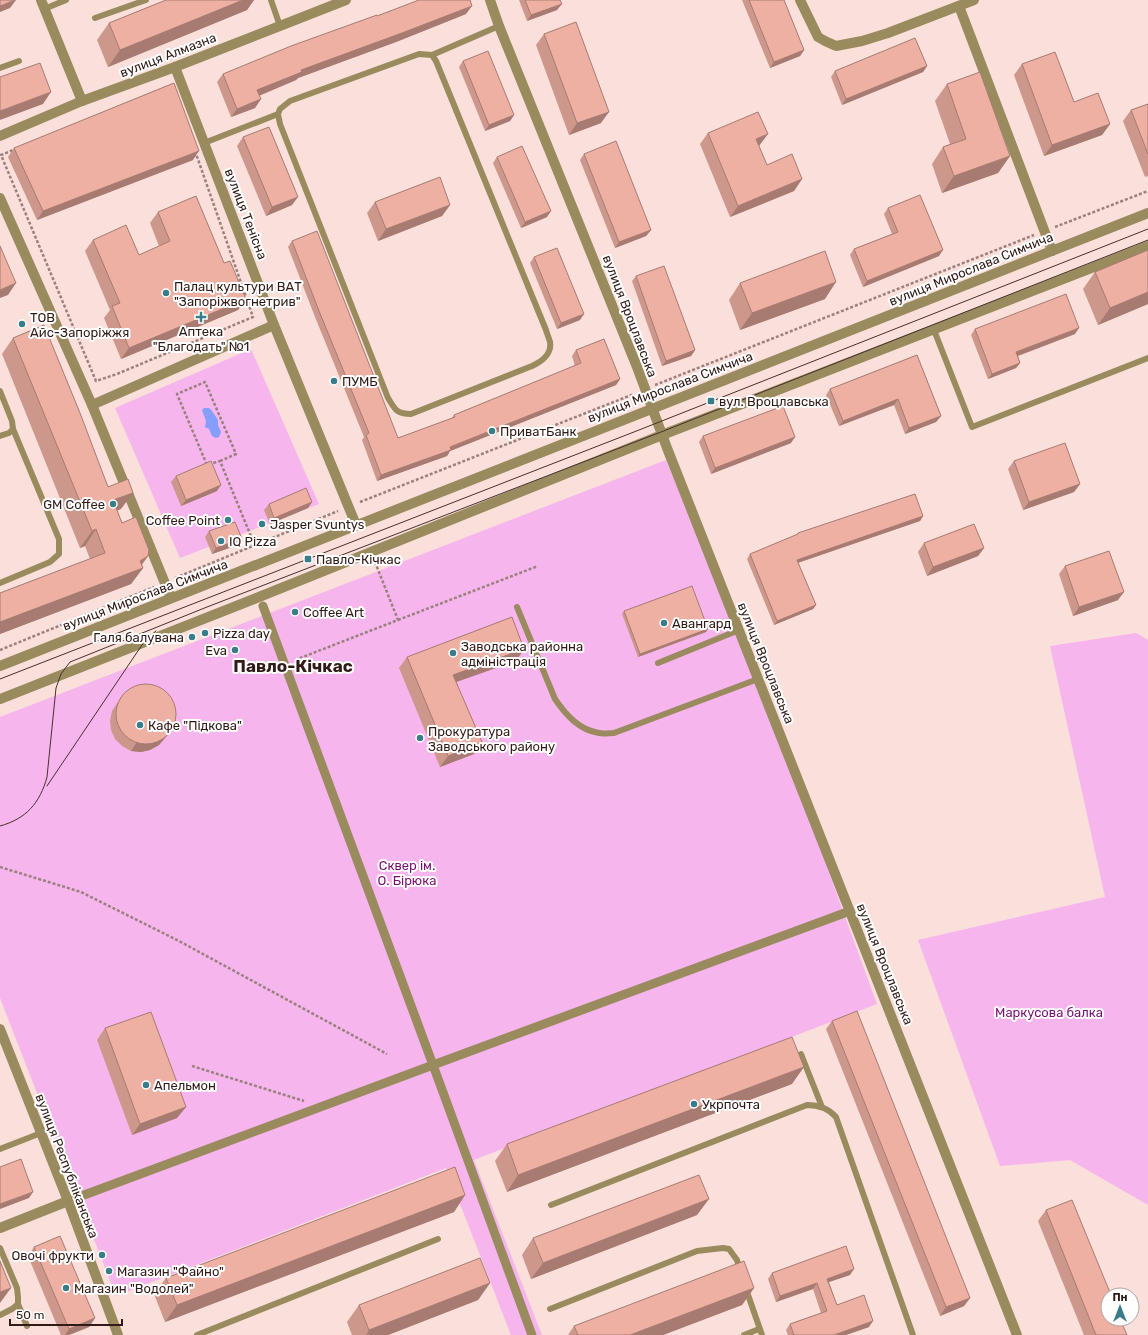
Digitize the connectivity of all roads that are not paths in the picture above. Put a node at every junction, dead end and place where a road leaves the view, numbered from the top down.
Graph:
1 (66, 0) edge
2 (146, 0) edge
3 (271, 0) edge
4 (346, 0) edge
5 (490, 0) edge
6 (800, 0) edge
7 (974, 0) edge
8 (43, 4) edge
9 (959, 6) junction
10 (95, 18) dead end
11 (280, 26) junction
12 (499, 26) junction
13 (432, 55) junction
14 (19, 61) dead end
15 (175, 67) junction
16 (0, 68) edge
17 (82, 101) junction
18 (278, 114) junction
19 (0, 136) edge
20 (204, 143) junction
21 (0, 198) edge
22 (1148, 213) edge
23 (1148, 246) edge
24 (1052, 251) junction
25 (274, 325) junction
26 (934, 330) junction
27 (1148, 358) edge
28 (0, 391) edge
29 (92, 405) junction
30 (651, 408) junction
31 (13, 429) junction
32 (662, 435) junction
33 (0, 436) edge
34 (356, 525) junction
35 (0, 583) edge
36 (171, 598) junction
37 (263, 606) dead end
38 (517, 607) dead end
39 (739, 630) junction
40 (658, 663) dead end
41 (0, 666) edge
42 (758, 679) junction
43 (0, 699) edge
44 (850, 911) junction
45 (0, 1029) edge
46 (801, 1054) dead end
47 (433, 1065) junction
48 (822, 1106) junction
49 (41, 1133) junction
50 (0, 1149) edge
51 (68, 1200) junction
52 (551, 1204) dead end
53 (0, 1228) edge
54 (438, 1239) dead end
55 (0, 1248) edge
56 (18, 1304) junction
57 (550, 1309) dead end
58 (0, 1315) edge
59 (28, 1326) dead end
60 (760, 1332) edge
61 (118, 1335) edge
62 (197, 1335) edge
63 (532, 1335) edge
64 (744, 1335) edge
65 (913, 1335) edge
66 (1017, 1335) edge

1 - 8 lane
2 - 10 lane
3 - 11 lane
4 - 11 street, вулиця Алмазна
5 - 12 street, вулиця Вроцлавська
6 - 9 street
7 - 9 street
8 - 17 street
9 - 24 street
11 - 15 street, вулиця Алмазна
12 - 13 lane
12 - 30 street, вулиця Вроцлавська
13 - 18 lane
13 - 18 lane
14 - 16 lane
15 - 17 street, вулиця Алмазна
15 - 20 street, вулиця Тенісна
17 - 19 street, вулиця Алмазна
18 - 20 lane
20 - 25 street, вулиця Тенісна
21 - 29 street
22 - 24 street, вулиця Мирослава Симчича
23 - 26 street
24 - 30 street, вулиця Мирослава Симчича
25 - 29 street
25 - 34 street, вулиця Тенісна
26 - 27 lane
26 - 32 street
28 - 31 lane
29 - 36 street
30 - 32 street, вулиця Вроцлавська
30 - 34 street, вулиця Мирослава Симчича
31 - 33 lane
31 - 35 lane
32 - 39 street, вулиця Вроцлавська
32 - 43 street
34 - 36 street, вулиця Мирослава Симчича
36 - 41 street, вулиця Мирослава Симчича
37 - 47 street
38 - 42 lane
39 - 40 lane
39 - 42 street, вулиця Вроцлавська
42 - 44 street, вулиця Вроцлавська
44 - 47 street
44 - 66 street, вулиця Вроцлавська
45 - 49 street, вулиця Республіканська
46 - 48 lane
47 - 51 street
47 - 63 street
48 - 52 lane
48 - 65 lane
49 - 50 lane
49 - 51 street, вулиця Республіканська
51 - 53 street
51 - 61 street, вулиця Республіканська
54 - 62 lane
55 - 56 lane
56 - 58 lane
56 - 59 lane
57 - 60 lane
60 - 64 lane

